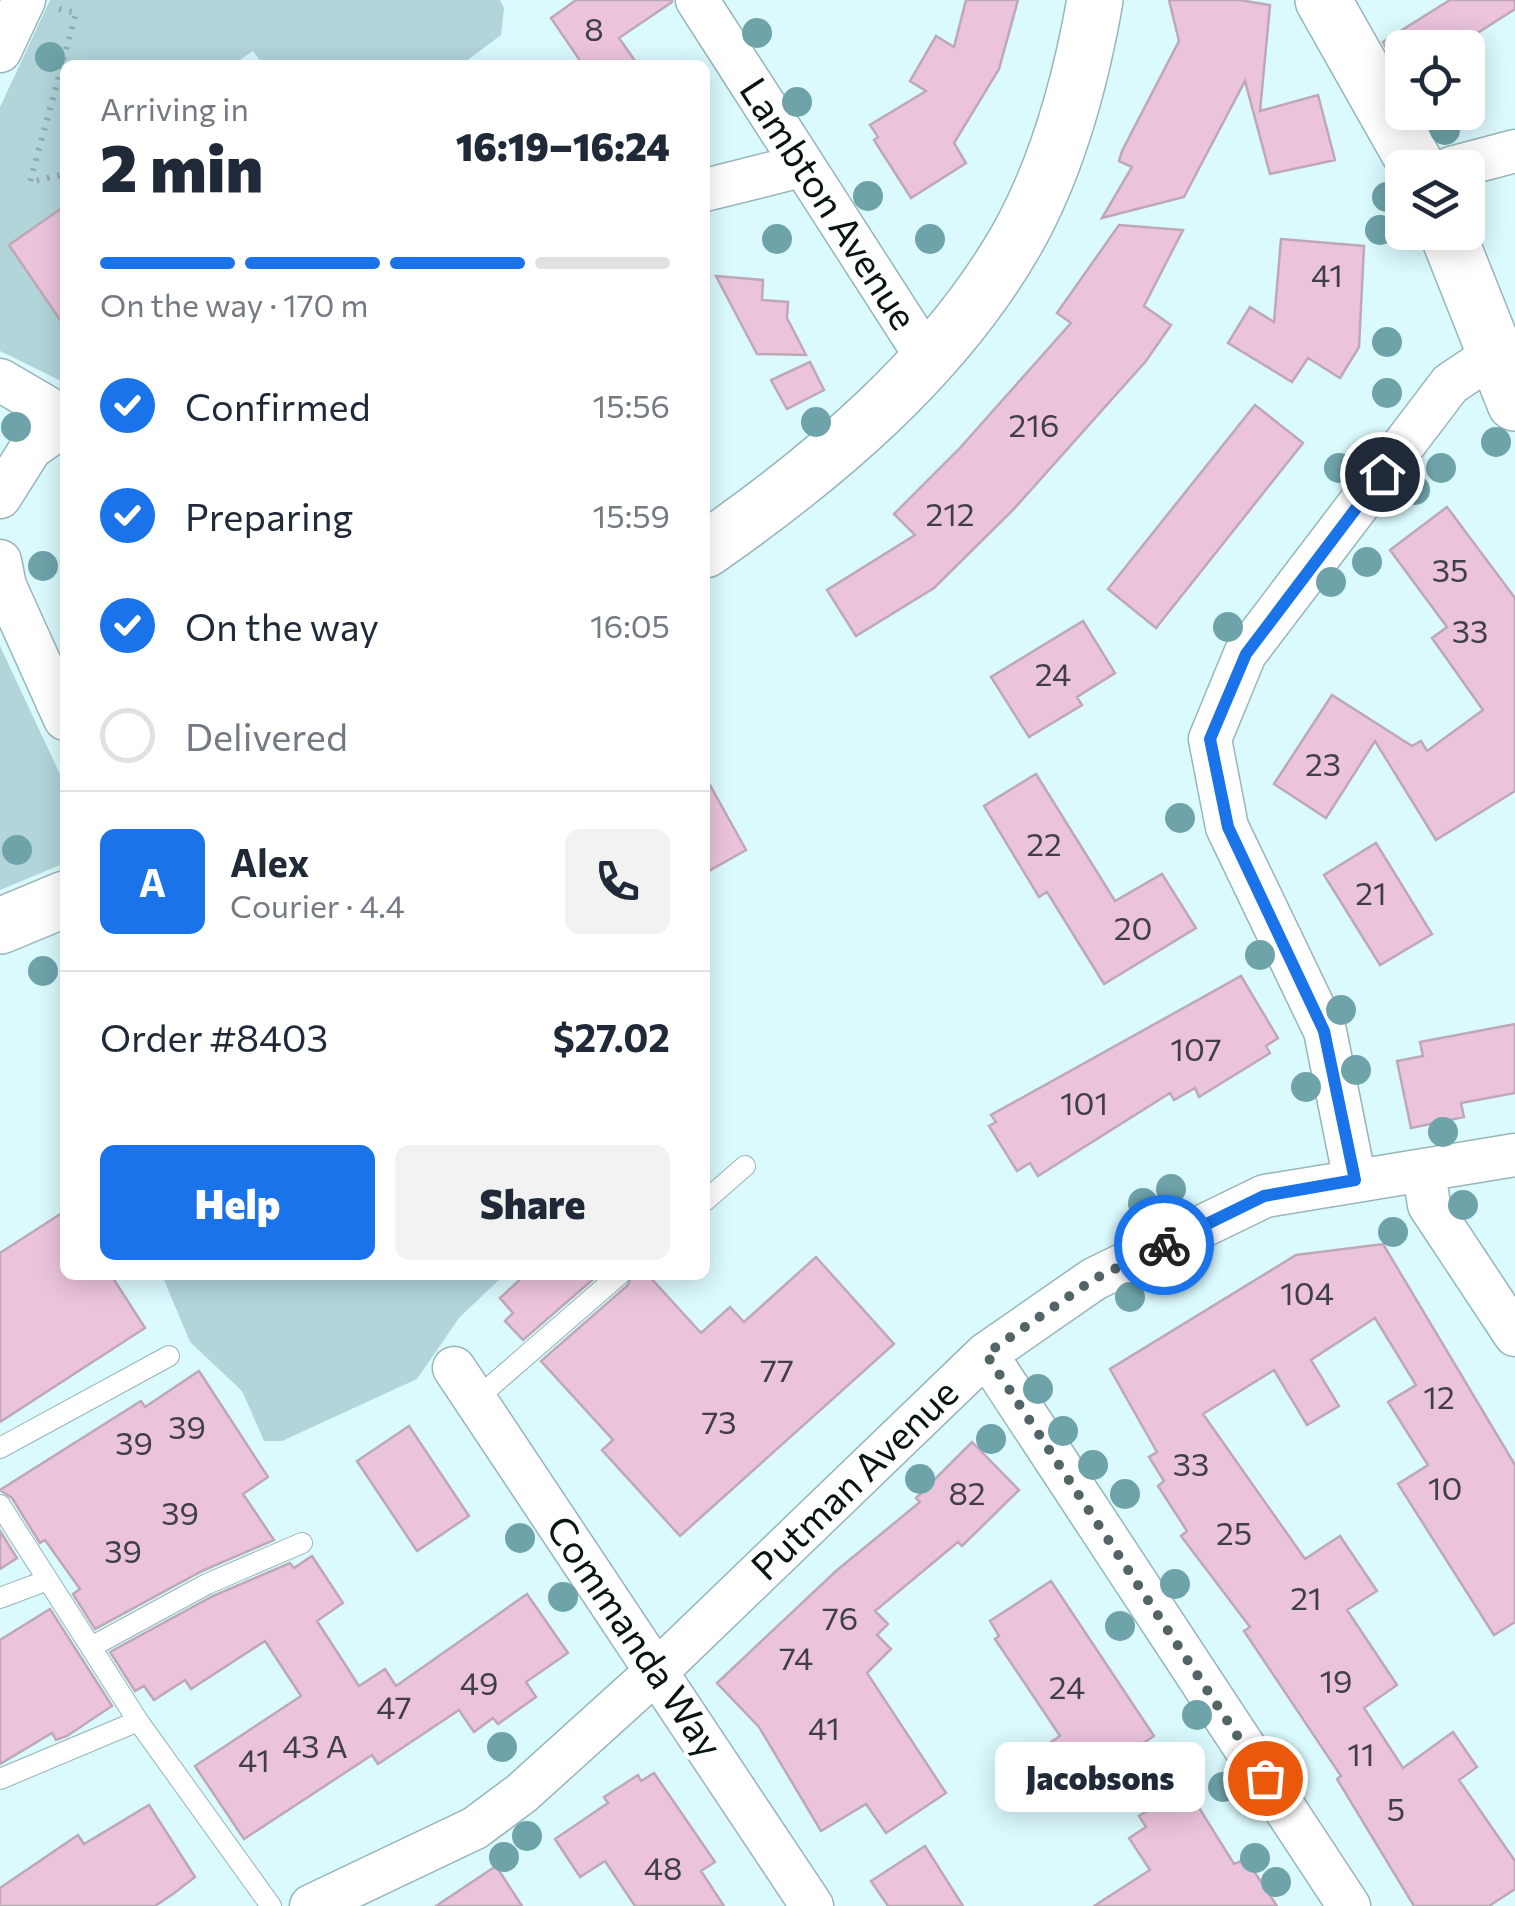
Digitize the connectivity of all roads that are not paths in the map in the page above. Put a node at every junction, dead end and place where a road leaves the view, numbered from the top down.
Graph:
1 (696, 0) edge
2 (1095, 0) edge
3 (1323, 0) edge
4 (23, 1) edge
5 (0, 51) edge
6 (1408, 150) edge
7 (1515, 152) edge
8 (1485, 160) edge
9 (801, 166) junction
10 (710, 189) edge
11 (1454, 250) edge
12 (927, 358) junction
13 (1505, 378) edge
14 (0, 380) edge
15 (60, 417) edge
16 (60, 424) edge
17 (0, 497) edge
18 (710, 546) edge
19 (0, 561) edge
20 (60, 708) edge
21 (60, 902) edge
22 (0, 926) edge
23 (1515, 1155) edge
24 (745, 1166) dead end
25 (1424, 1172) junction
26 (1355, 1180) junction
27 (710, 1196) edge
28 (612, 1280) edge
29 (1515, 1335) edge
30 (986, 1354) junction
31 (169, 1356) dead end
32 (465, 1384) joint
33 (0, 1448) edge
34 (0, 1505) edge
35 (302, 1543) dead end
36 (48, 1580) junction
37 (0, 1598) edge
38 (91, 1647) junction
39 (658, 1670) junction
40 (138, 1721) junction
41 (0, 1779) edge
42 (270, 1906) edge
43 (311, 1906) edge
44 (812, 1906) edge
45 (1349, 1906) edge

1 - 9 street, Lambton Avenue
2 - 12 street
3 - 6 street
4 - 5 street
7 - 8 street
9 - 10 street
9 - 12 street, Lambton Avenue
11 - 13 street
12 - 18 street
13 - 26 street
14 - 15 street
16 - 17 street
19 - 20 street
21 - 22 street
23 - 25 street, Putman Avenue
24 - 27 lane
25 - 26 street, Putman Avenue
25 - 29 street
26 - 30 street, Putman Avenue
28 - 32 lane
30 - 39 street, Putman Avenue
30 - 45 street
31 - 33 lane
32 - 39 street, Commanda Way
34 - 36 lane
35 - 38 lane
36 - 37 lane
36 - 38 lane
38 - 40 lane
39 - 43 street, Putman Avenue
39 - 44 street, Commanda Way
40 - 41 lane
40 - 42 lane

